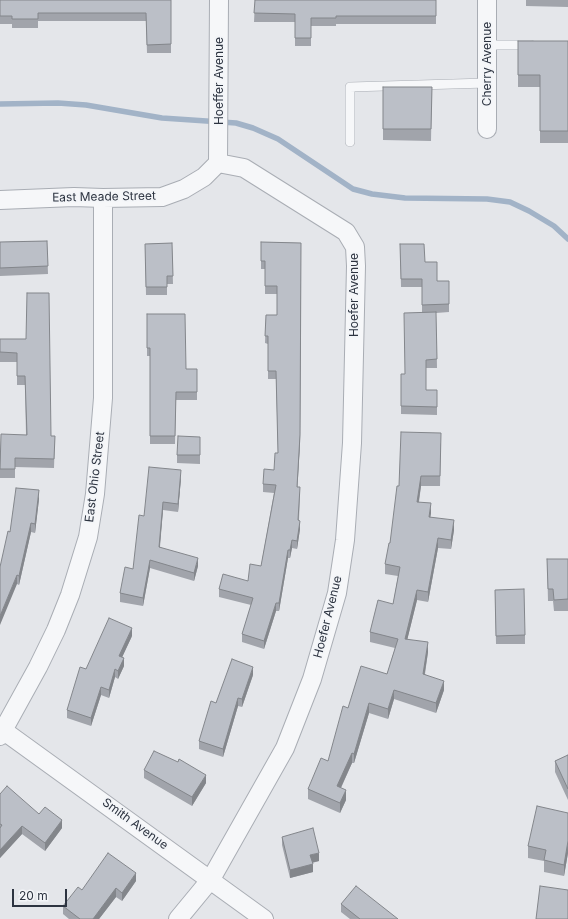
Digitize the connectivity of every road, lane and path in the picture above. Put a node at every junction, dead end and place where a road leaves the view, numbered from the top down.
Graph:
1 (219, 0) edge
2 (487, 0) edge
3 (487, 45) junction
4 (539, 45) edge
5 (487, 83) junction
6 (487, 129) dead end
7 (350, 142) dead end
8 (218, 163) junction
9 (103, 198) junction
10 (0, 200) edge
11 (2, 733) edge
12 (211, 880) junction
13 (178, 919) edge
14 (264, 919) edge

1 - 8 street, Hoeffer Avenue
2 - 3 street, Cherry Avenue
3 - 4 lane
3 - 5 street, Cherry Avenue
5 - 6 street, Cherry Avenue
5 - 7 lane
8 - 9 street, East Meade Street
8 - 12 street, Hoefer Avenue
9 - 10 street, East Meade Street
9 - 11 street, East Ohio Street
11 - 12 street, Smith Avenue
12 - 13 street, Hoefer Avenue
12 - 14 street, Smith Avenue

